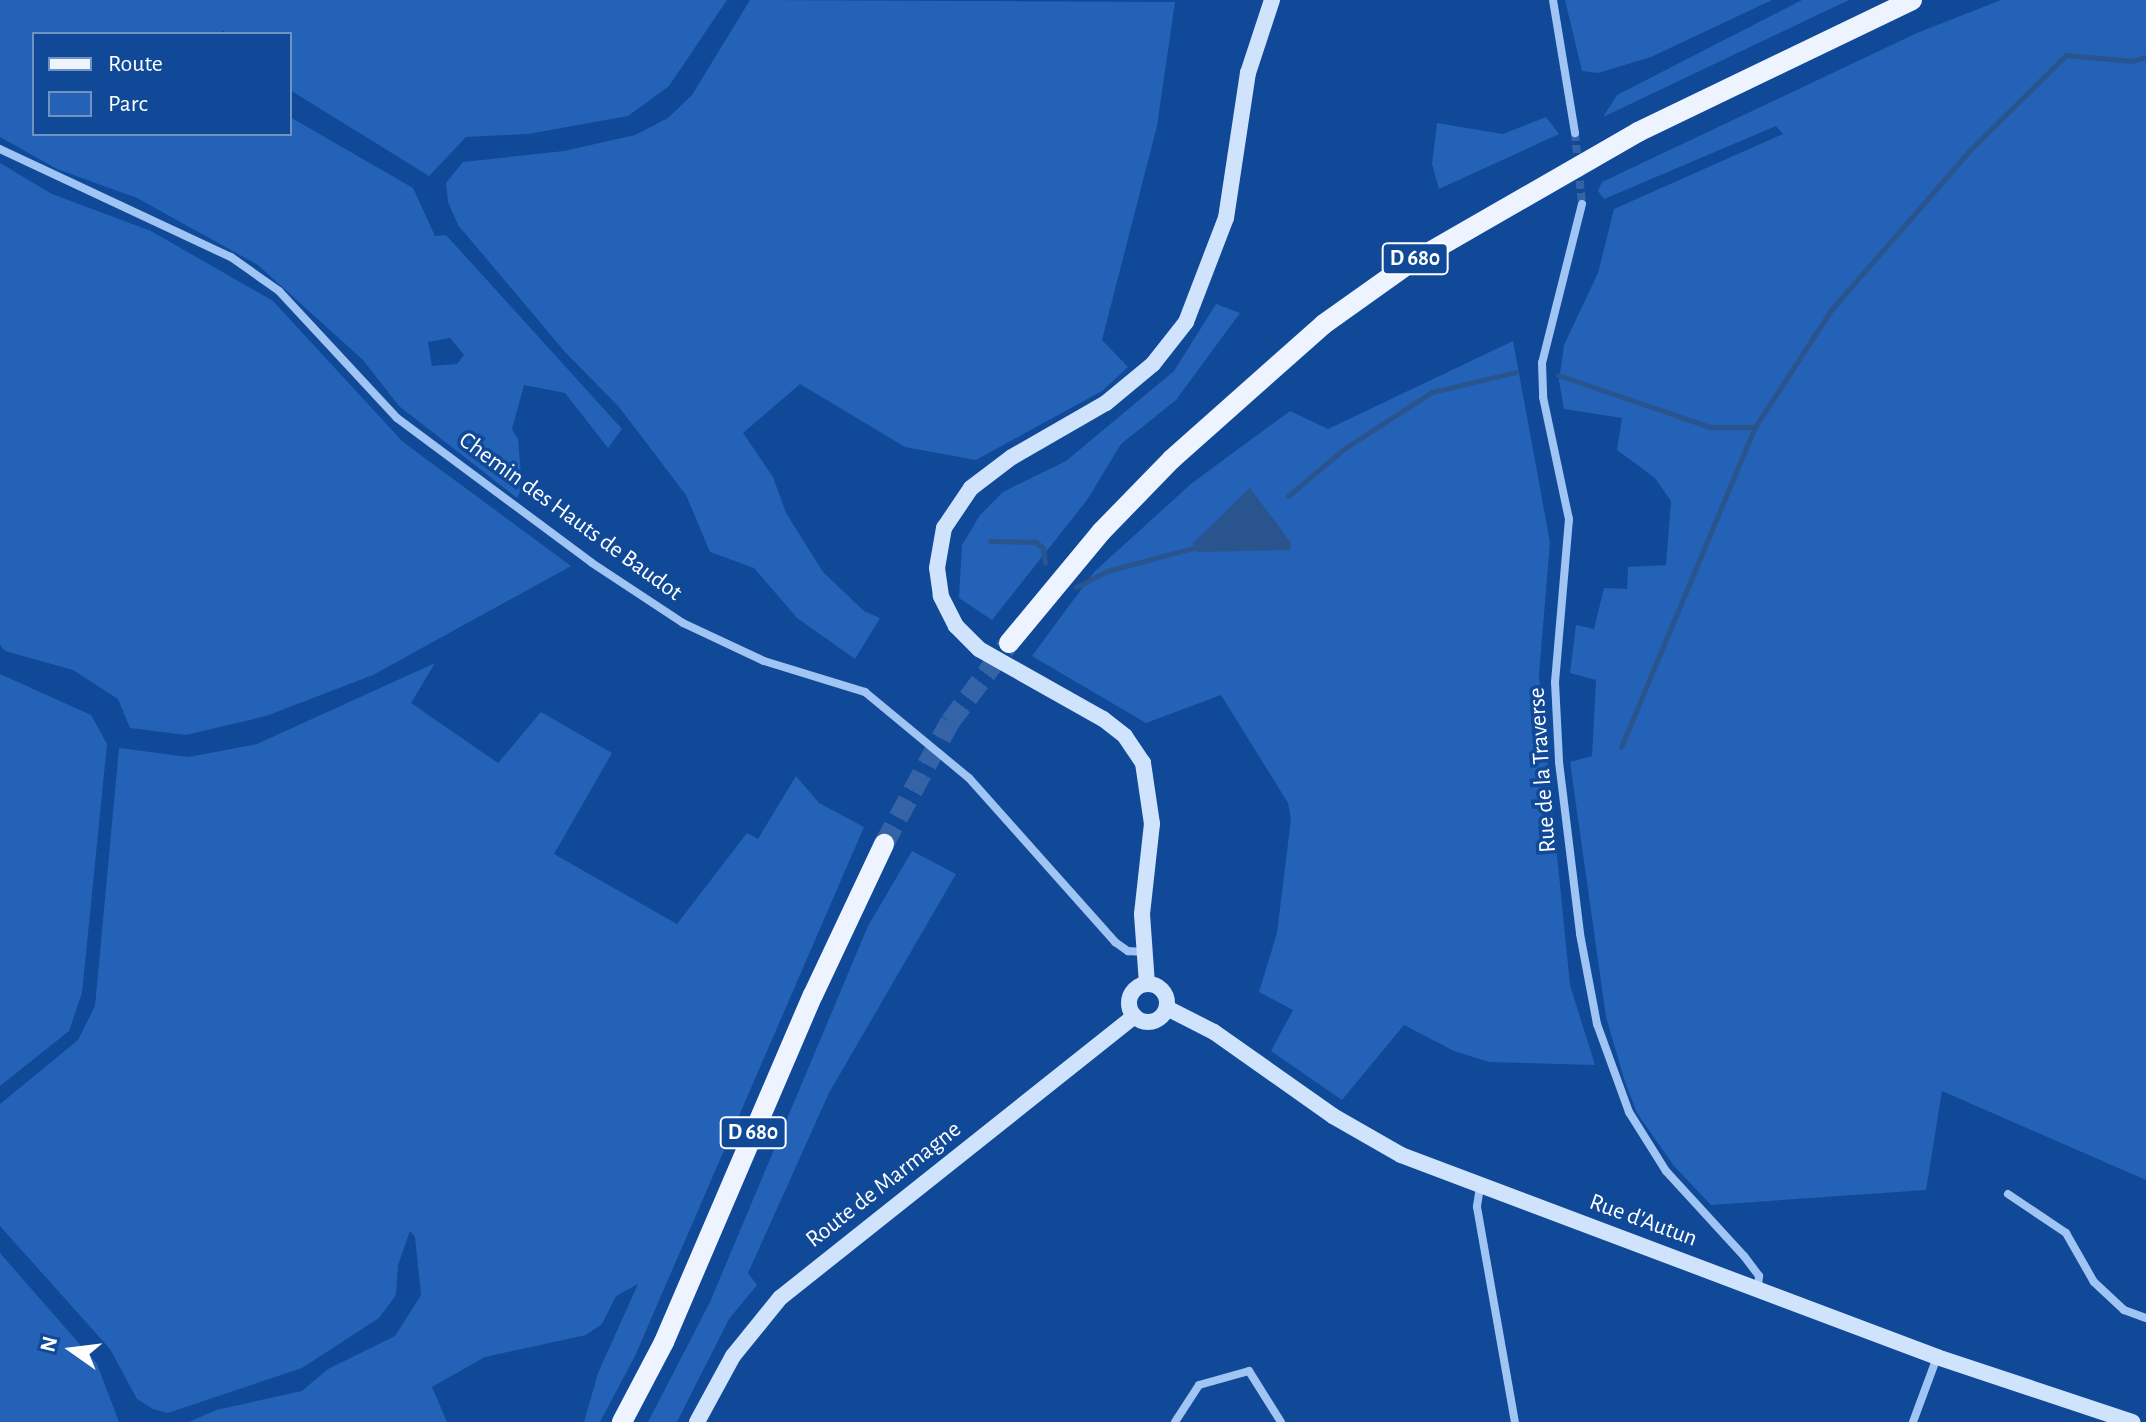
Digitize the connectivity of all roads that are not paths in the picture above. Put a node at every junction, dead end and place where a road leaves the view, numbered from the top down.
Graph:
1 (1272, 0) edge
2 (1553, 0) edge
3 (1912, 0) edge
4 (1575, 133) tunnel mouth
5 (0, 149) edge
6 (1582, 204) tunnel mouth
7 (1009, 643) tunnel mouth
8 (884, 844) tunnel mouth
9 (1143, 952) junction
10 (1147, 984) junction
11 (1167, 1008) junction
12 (1134, 1016) junction
13 (1480, 1187) junction
14 (2008, 1194) dead end
15 (1758, 1288) junction
16 (2146, 1318) edge
17 (1937, 1357) junction
18 (622, 1422) edge
19 (697, 1422) edge
20 (1175, 1422) edge
21 (1281, 1422) edge
22 (1515, 1422) edge
23 (1913, 1422) edge
24 (2132, 1422) edge

1 - 9 main road
2 - 4 street
3 - 7 main road, D 680
5 - 9 street, Chemin des Hauts de Baudot
6 - 15 street, Rue de la Traverse
8 - 18 main road, D 680
9 - 10 main road
10 - 11 main road
10 - 12 main road
11 - 12 main road
11 - 13 main road, Rue d'Autun
12 - 19 main road, Route de Marmagne
13 - 15 main road, Rue d'Autun
13 - 22 street
14 - 16 street
15 - 17 main road, Rue d'Autun
17 - 23 street
17 - 24 main road, Rue d'Autun
20 - 21 street

